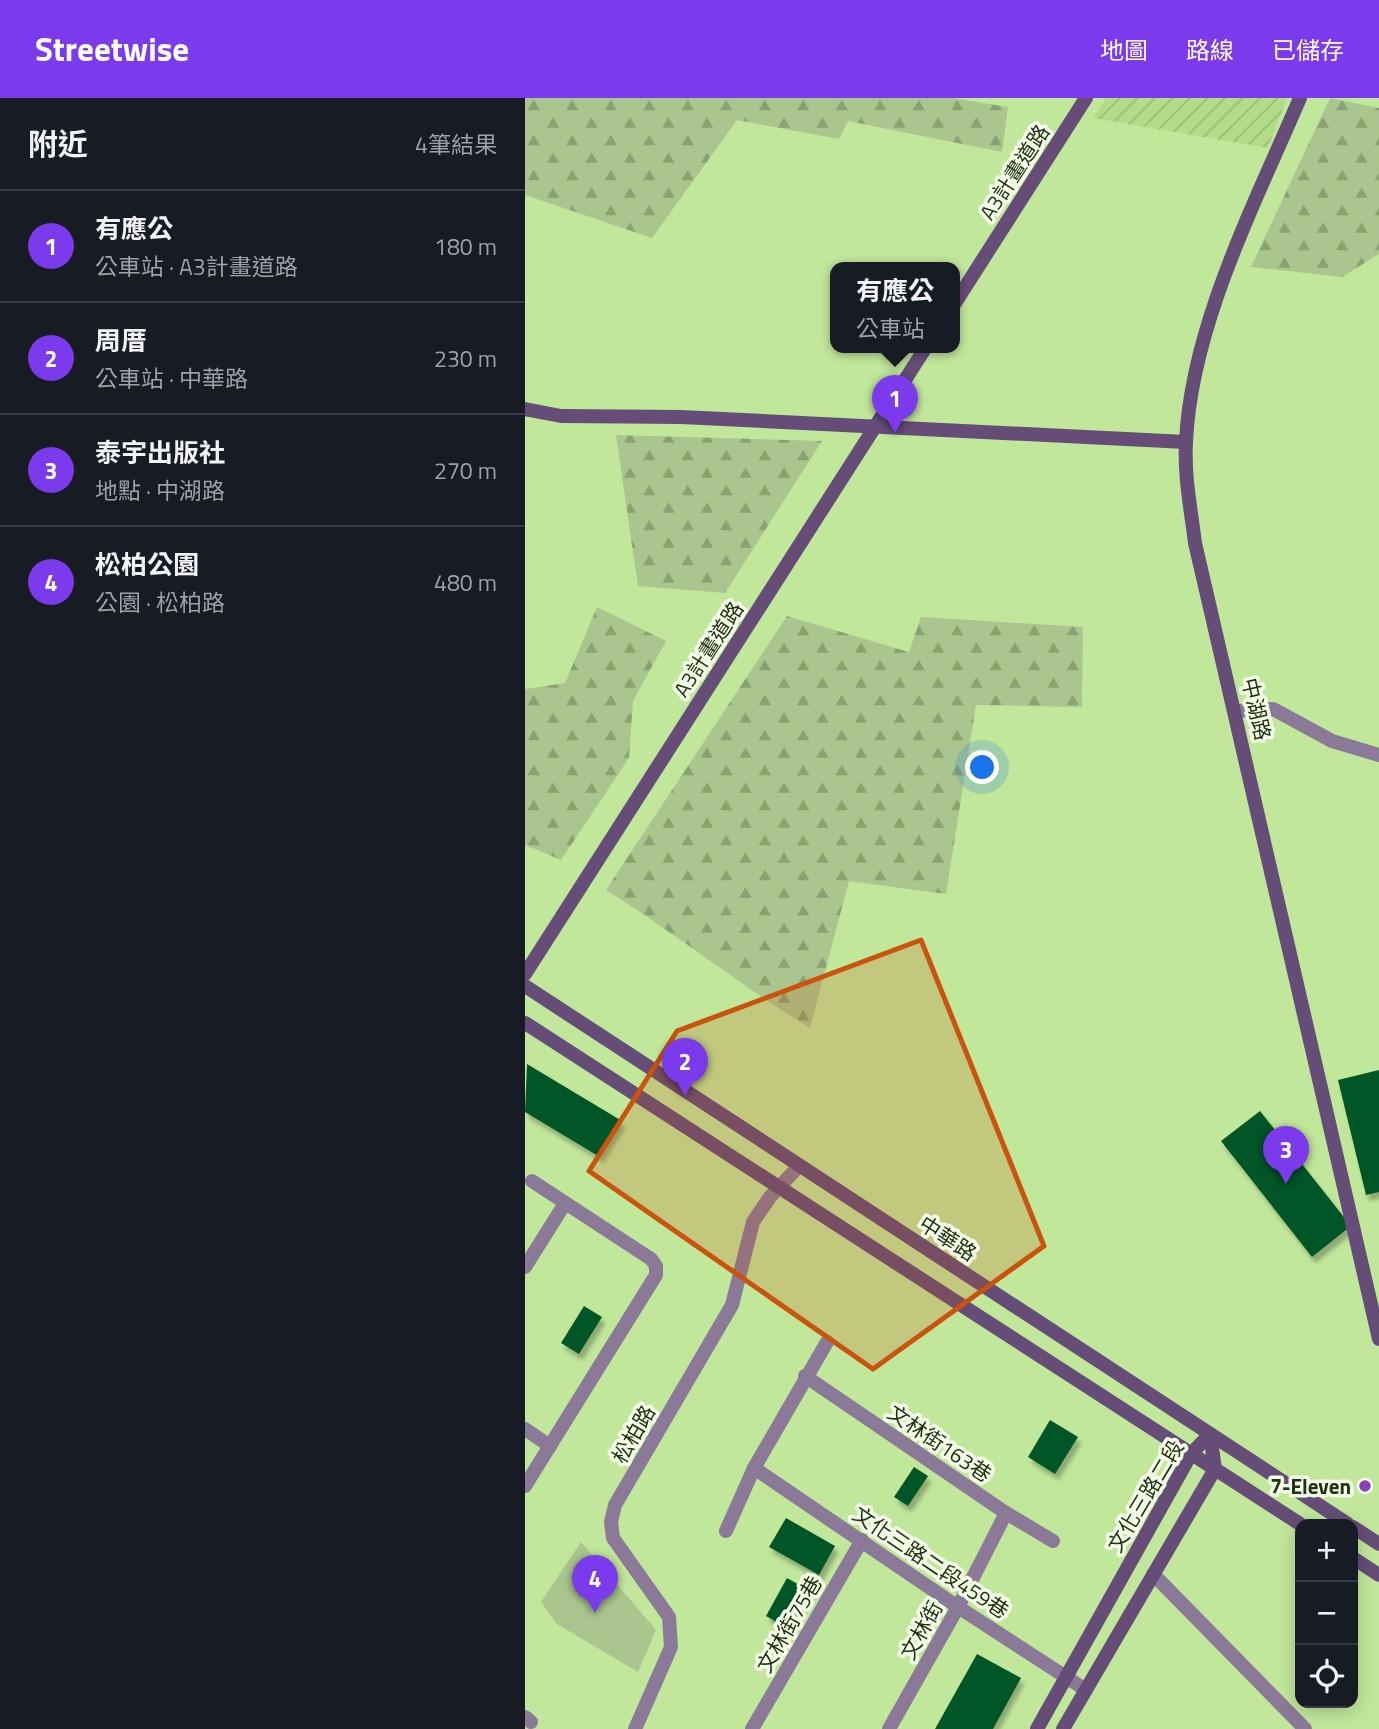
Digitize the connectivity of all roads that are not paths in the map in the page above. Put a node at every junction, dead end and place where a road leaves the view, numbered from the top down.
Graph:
1 (1086, 98) edge
2 (1300, 98) edge
3 (960, 294) edge
4 (922, 353) edge
5 (525, 409) edge
6 (875, 427) junction
7 (1186, 442) junction
8 (1236, 711) junction
9 (1379, 755) edge
10 (525, 974) edge
11 (525, 986) edge
12 (525, 1023) edge
13 (799, 1166) junction
14 (531, 1181) dead end
15 (780, 1188) junction
16 (564, 1205) junction
17 (525, 1267) edge
18 (1379, 1339) edge
19 (827, 1342) dead end
20 (805, 1376) junction
21 (525, 1429) edge
22 (1210, 1434) junction
23 (550, 1446) junction
24 (1191, 1454) junction
25 (754, 1468) junction
26 (1215, 1469) junction
27 (525, 1486) edge
28 (1006, 1513) junction
29 (1340, 1519) edge
30 (1295, 1521) edge
31 (1358, 1530) edge
32 (726, 1531) dead end
33 (862, 1540) junction
34 (1053, 1541) dead end
35 (1379, 1544) edge
36 (1358, 1561) edge
37 (1153, 1574) junction
38 (1379, 1575) edge
39 (958, 1608) junction
40 (1064, 1676) junction
41 (1086, 1689) junction
42 (635, 1729) edge
43 (752, 1729) edge
44 (890, 1729) edge
45 (1037, 1729) edge
46 (1063, 1729) edge
47 (1305, 1729) edge

1 - 3 street, A3計畫道路
2 - 7 street, 中湖路
4 - 6 street, A3計畫道路
5 - 6 street
6 - 7 street
6 - 10 street, A3計畫道路
7 - 8 street, 中湖路
8 - 9 street
8 - 18 street, 中湖路
11 - 13 street, 中華路
12 - 15 street
13 - 15 street, 松柏路
13 - 22 street, 中華路
14 - 16 street
15 - 24 street
15 - 42 street, 松柏路
16 - 17 street
16 - 23 street
19 - 20 street
20 - 25 street
20 - 28 street, 文林街163巷
21 - 23 street
22 - 24 street, 文化三路二段
22 - 26 street, 文化三路二段
22 - 29 street, 中華路
23 - 27 street
24 - 26 street
24 - 40 street, 文化三路二段
25 - 32 street
25 - 33 street, 文化三路二段459巷
26 - 30 street
26 - 37 street
28 - 34 street, 文林街163巷
28 - 39 street, 文林街
31 - 35 street
33 - 39 street, 文化三路二段459巷
33 - 43 street, 文林街75巷
36 - 38 street
37 - 41 street
37 - 47 street
39 - 40 street, 文化三路二段459巷
39 - 44 street, 文林街
40 - 41 street, 文化三路二段459巷
40 - 45 street, 文化三路二段
41 - 46 street

